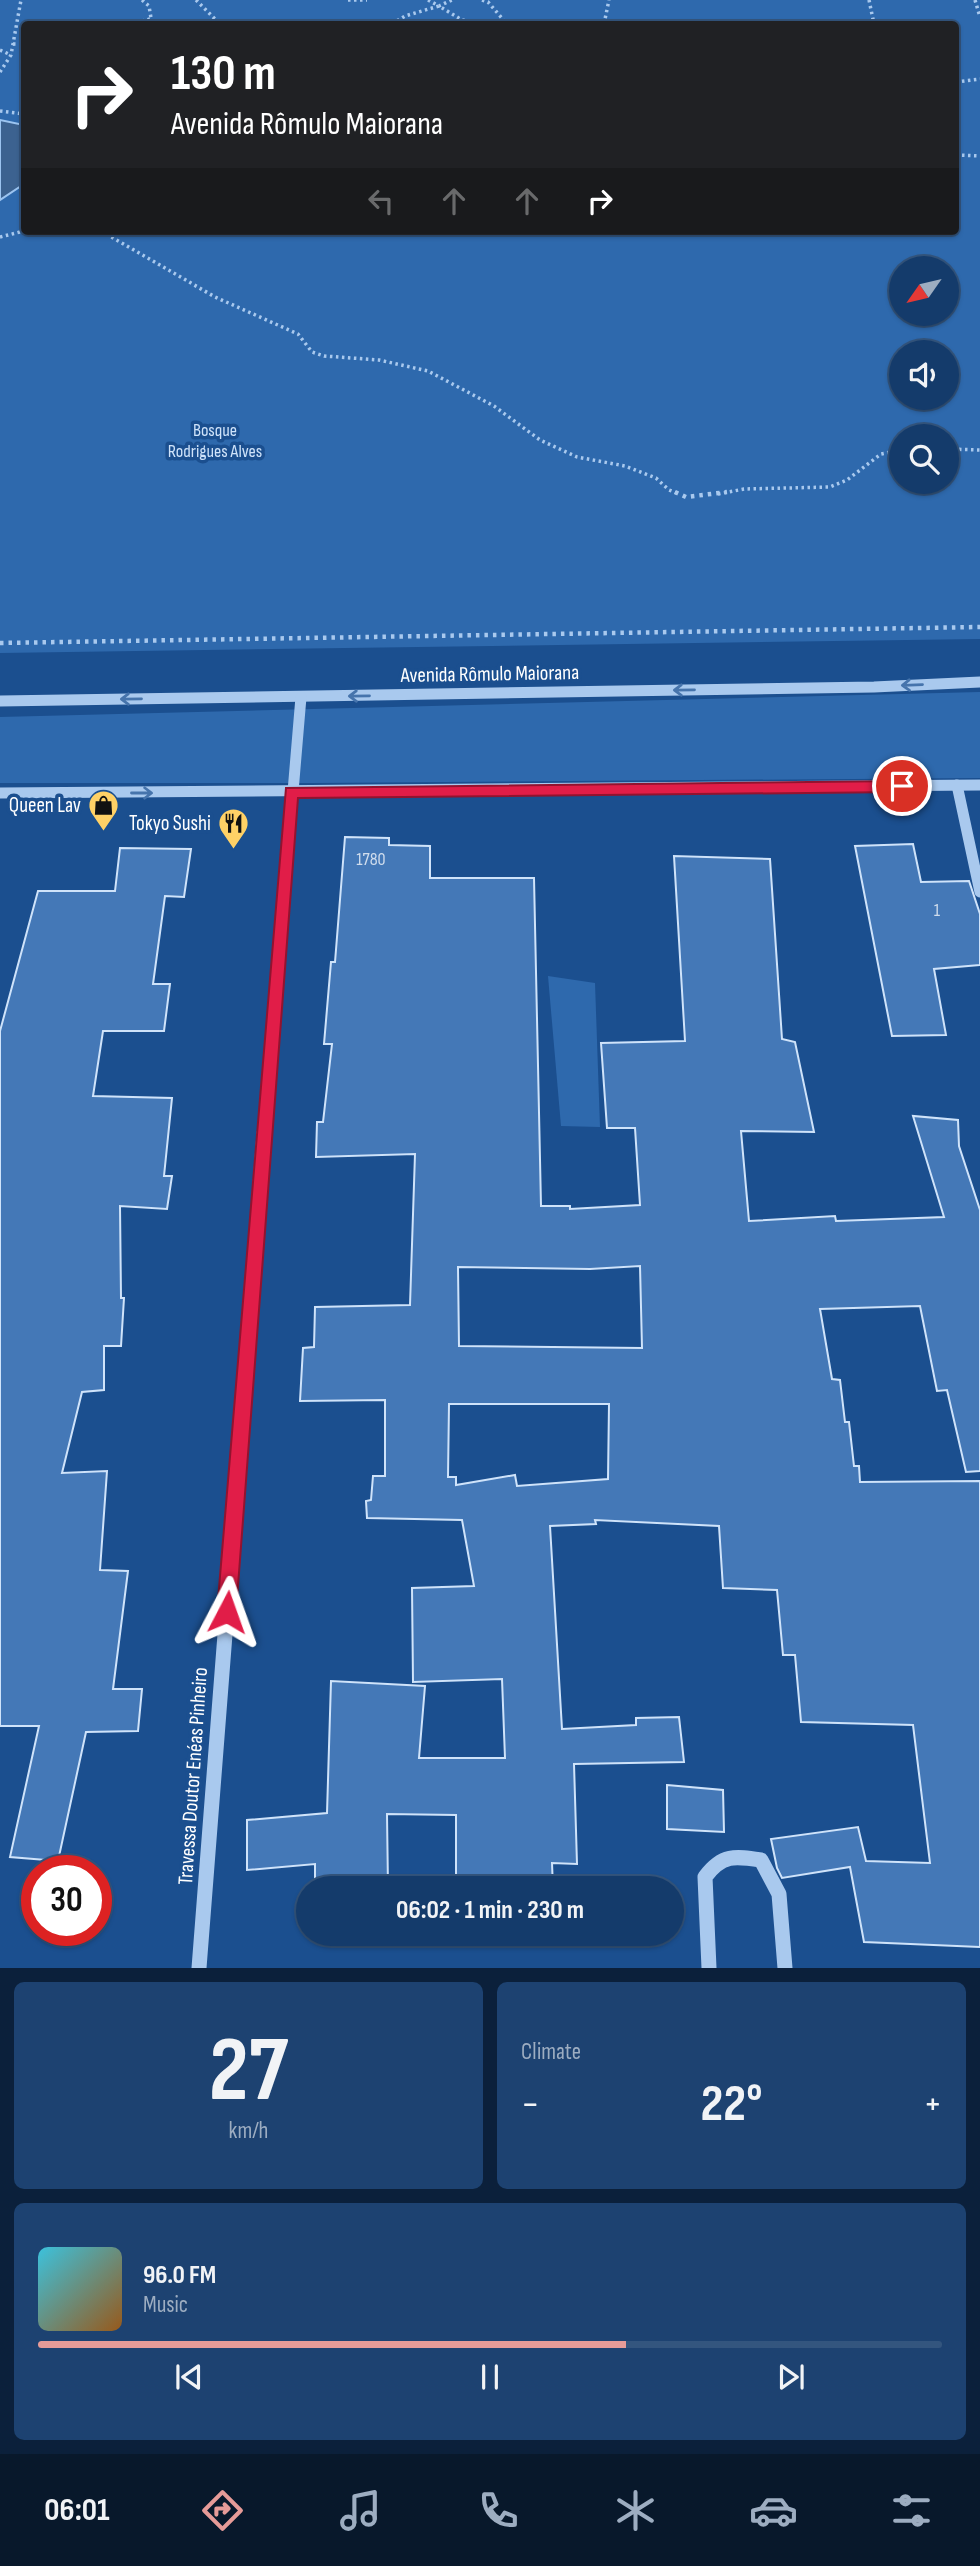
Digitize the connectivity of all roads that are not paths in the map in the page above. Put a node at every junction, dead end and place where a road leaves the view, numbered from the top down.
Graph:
1 (980, 682) edge
2 (301, 697) junction
3 (0, 701) edge
4 (957, 785) junction
5 (980, 785) edge
6 (291, 792) junction
7 (0, 793) edge
8 (980, 892) edge
9 (199, 1968) edge
10 (709, 1968) edge
11 (785, 1968) edge

1 -> 2 street, Avenida Rômulo Maiorana
2 -> 3 street, Avenida Rômulo Maiorana
2 - 6 street, Travessa Doutor Enéas Pinheiro
4 - 5 street
4 - 6 street
4 - 8 street
7 -> 6 street
6 - 9 street, Travessa Doutor Enéas Pinheiro
10 - 11 street

